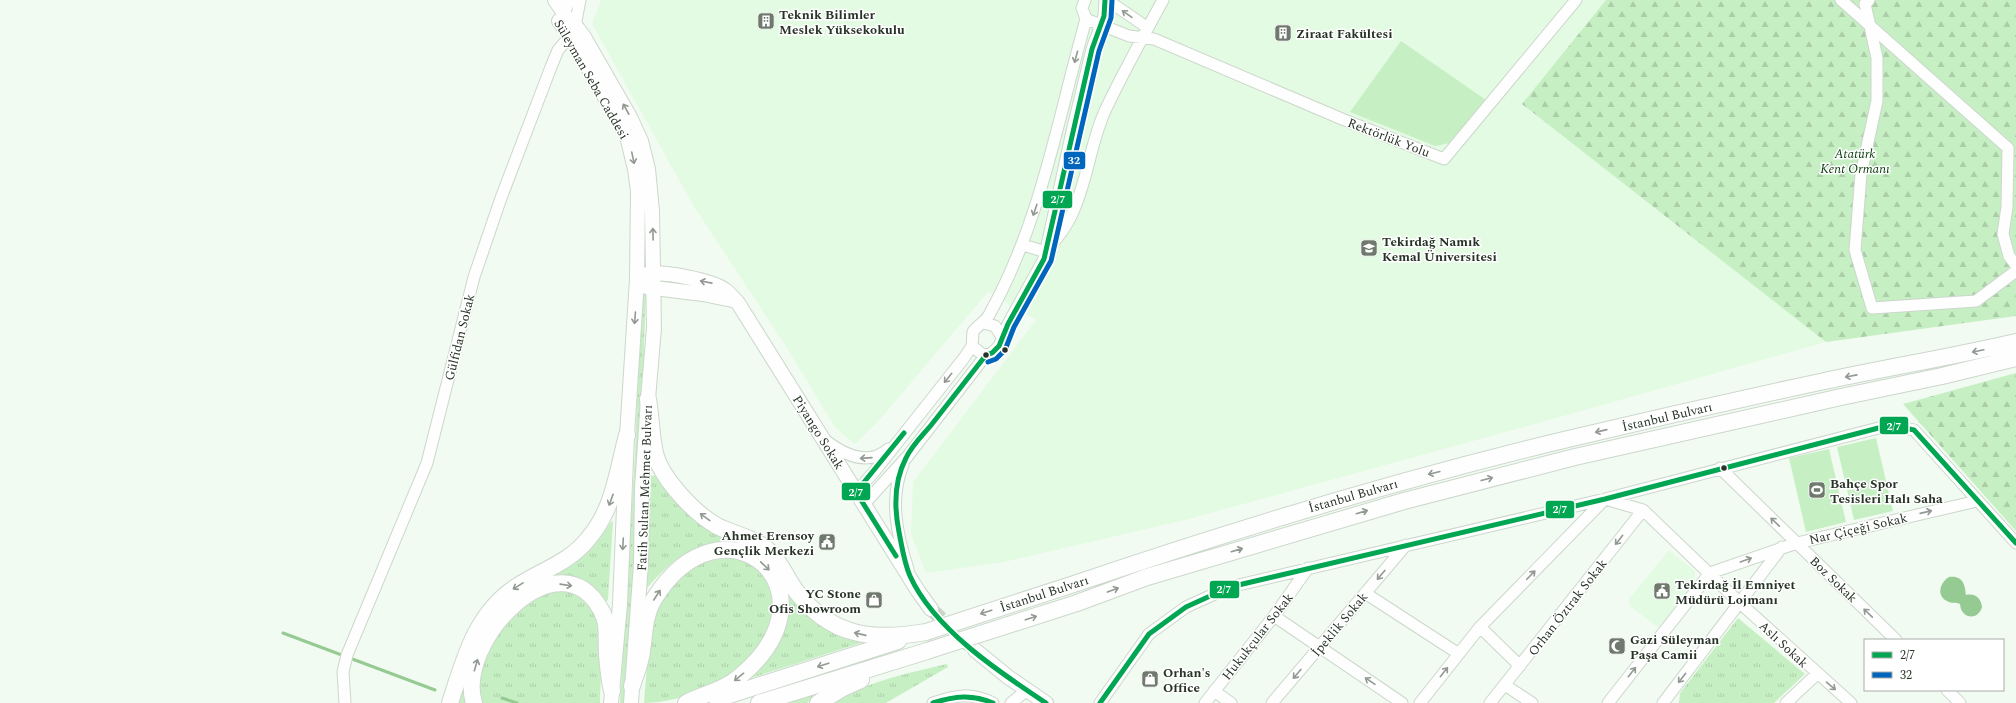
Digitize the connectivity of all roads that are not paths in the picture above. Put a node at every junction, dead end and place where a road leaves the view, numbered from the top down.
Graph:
1 (546, 0) edge
2 (556, 0) edge
3 (570, 0) edge
4 (580, 0) edge
5 (1085, 0) edge
6 (1106, 0) edge
7 (1163, 0) edge
8 (1576, 0) edge
9 (1841, 0) edge
10 (1869, 0) edge
11 (562, 17) junction
12 (1086, 19) junction
13 (1870, 24) junction
14 (1100, 25) junction
15 (574, 33) junction
16 (1146, 33) junction
17 (1023, 245) junction
18 (1046, 252) junction
19 (2016, 265) edge
20 (2016, 271) edge
21 (654, 273) junction
22 (637, 279) junction
23 (654, 288) junction
24 (738, 303) junction
25 (983, 323) junction
26 (1002, 337) junction
27 (2016, 342) edge
28 (972, 346) junction
29 (986, 355) junction
30 (2016, 358) edge
31 (648, 399) junction
32 (627, 435) junction
33 (824, 439) junction
34 (899, 440) junction
35 (907, 457) junction
36 (1720, 468) junction
37 (856, 492) junction
38 (1605, 499) junction
39 (1977, 501) junction
40 (864, 504) junction
41 (1643, 510) junction
42 (1797, 543) junction
43 (2016, 543) edge
44 (1406, 545) junction
45 (1782, 547) junction
46 (1308, 568) junction
47 (1710, 573) junction
48 (912, 581) junction
49 (1365, 593) junction
50 (1740, 603) junction
51 (932, 609) tunnel mouth
52 (1274, 616) junction
53 (1480, 627) junction
54 (926, 632) junction
55 (1895, 639) edge
56 (1320, 648) junction
57 (975, 650) tunnel mouth
58 (927, 651) junction
59 (1459, 654) junction
60 (1520, 666) junction
61 (1816, 674) junction
62 (1505, 685) junction
63 (632, 686) junction
64 (1027, 690) junction
65 (1214, 691) junction
66 (1948, 691) edge
67 (612, 697) edge
68 (1665, 702) edge
69 (346, 703) edge
70 (450, 703) edge
71 (474, 703) edge
72 (630, 703) edge
73 (686, 703) edge
74 (705, 703) edge
75 (759, 703) edge
76 (818, 703) edge
77 (933, 703) edge
78 (992, 703) edge
79 (1011, 703) edge
80 (1046, 703) edge
81 (1100, 703) edge
82 (1205, 703) edge
83 (1231, 703) edge
84 (1272, 703) edge
85 (1402, 703) edge
86 (1420, 703) edge
87 (1490, 703) edge
88 (1532, 703) edge
89 (1608, 703) edge
90 (1786, 703) edge
91 (1851, 703) edge
92 (1960, 703) edge

1 - 11 main road, Süleyman Seba Caddesi
2 - 11 main road, Süleyman Seba Caddesi
3 - 11 street
4 - 15 street
5 - 12 street
6 - 14 street
16 -> 6 street
7 - 16 street
8 - 16 street, Rektörlük Yolu
9 - 13 street
10 - 13 street
11 - 15 main road, Süleyman Seba Caddesi
12 - 14 street
12 -> 17 street
13 - 19 street
13 - 20 street
14 - 16 street
14 - 18 street
21 -> 15 main road, Süleyman Seba Caddesi
15 -> 22 main road, Süleyman Seba Caddesi
15 - 69 street, Gülfidan Sokak
16 - 18 street
17 - 18 street
17 - 25 street
18 - 26 street
21 - 22 main road
21 - 23 main road, Fatih Sultan Mehmet Bulvarı
24 -> 21 main road, Piyango Sokak
22 - 23 main road
22 -> 32 main road, Fatih Sultan Mehmet Bulvarı
23 - 24 main road
23 - 31 main road, Fatih Sultan Mehmet Bulvarı
24 - 33 main road, Piyango Sokak
25 - 26 street
25 - 28 street
26 - 29 street
27 -> 54 highway, İstanbul Bulvarı, bridge
28 - 29 street
28 -> 34 street
29 - 35 street
58 -> 30 highway, İstanbul Bulvarı, bridge
54 -> 31 highway
31 - 63 main road, Fatih Sultan Mehmet Bulvarı
32 -> 67 main road, Fatih Sultan Mehmet Bulvarı
32 -> 70 highway
34 -> 33 street
33 - 37 main road, Piyango Sokak
34 - 37 street
35 - 40 street
35 - 48 street
36 - 38 street
36 - 39 street
42 -> 36 street, Boz Sokak
37 - 40 main road, Piyango Sokak
38 - 41 street, Aslı Sokak
38 - 44 street
53 -> 38 street
42 -> 39 street, Nar Çiçeği Sokak
39 - 43 street
40 - 48 main road, Piyango Sokak
41 - 47 street, Aslı Sokak
41 -> 60 street, Orhan Öztrak Sokak
42 - 45 street, Nar Çiçeği Sokak
55 -> 42 street, Boz Sokak
44 - 46 street
44 -> 49 street, İpeklik Sokak
47 -> 45 street, Nar Çiçeği Sokak
45 - 50 street
46 - 52 street, Hukukçular Sokak
46 - 81 street
47 - 50 street, Aslı Sokak
89 -> 47 street
48 - 51 main road, Piyango Sokak
49 - 56 street, İpeklik Sokak
49 - 59 street
50 - 61 street, Aslı Sokak
50 -> 68 street
52 - 56 street
52 - 65 street, Hukukçular Sokak
53 - 59 street
53 - 60 street
54 -> 74 highway, İstanbul Bulvarı
56 -> 84 street, İpeklik Sokak
85 -> 56 street
57 - 64 main road
58 - 75 highway, İstanbul Bulvarı
58 - 76 highway
86 -> 59 street
60 - 62 street, Orhan Öztrak Sokak
61 - 90 street
61 -> 91 street, Aslı Sokak
62 - 87 street, Orhan Öztrak Sokak
62 - 88 street
63 - 72 main road, Fatih Sultan Mehmet Bulvarı
63 -> 73 highway
64 - 79 street
64 - 80 main road
65 - 82 street, Hukukçular Sokak
65 - 83 street
66 - 92 street
71 -> 67 highway
77 - 78 street

